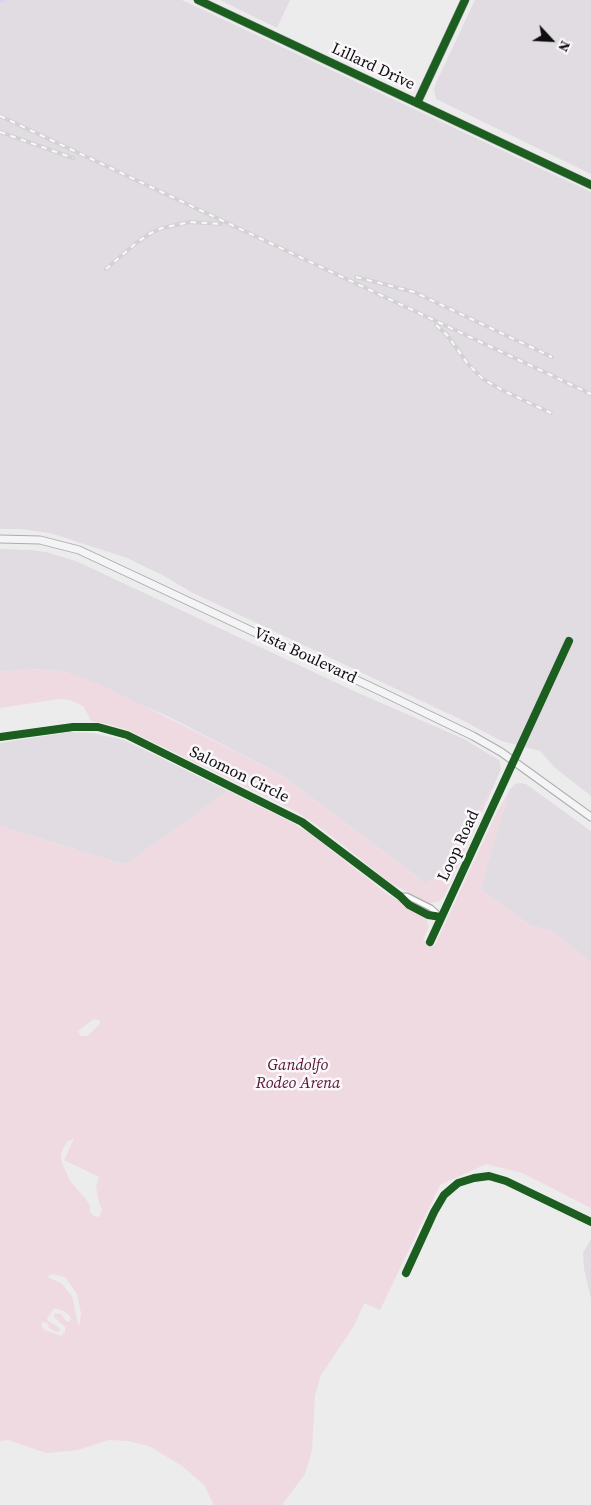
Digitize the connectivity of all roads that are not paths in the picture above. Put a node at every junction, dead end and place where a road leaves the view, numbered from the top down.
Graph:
1 (198, 0) edge
2 (465, 0) edge
3 (417, 103) junction
4 (591, 184) edge
5 (0, 539) edge
6 (569, 641) dead end
7 (0, 737) edge
8 (514, 762) junction
9 (591, 817) edge
10 (400, 896) junction
11 (441, 917) junction
12 (430, 942) dead end
13 (591, 1222) edge
14 (406, 1273) dead end

1 - 3 main road, Lillard Drive
2 - 3 main road
3 - 4 main road, Lillard Drive
5 - 8 main road, Vista Boulevard
6 - 8 street, Loop Road
7 - 10 street, Salomon Circle
8 - 9 main road, Vista Boulevard
8 - 11 street, Loop Road
10 - 11 street, Salomon Circle
10 - 11 street, Salomon Circle
11 - 12 street, Loop Road
13 - 14 street

